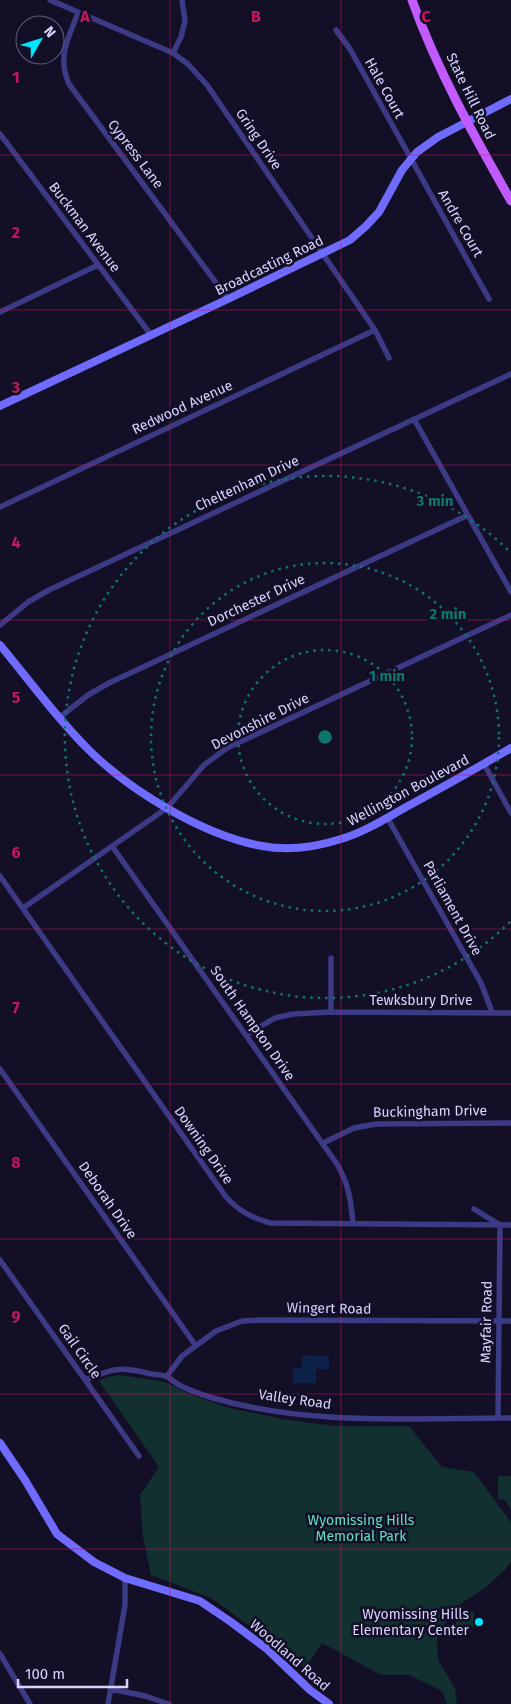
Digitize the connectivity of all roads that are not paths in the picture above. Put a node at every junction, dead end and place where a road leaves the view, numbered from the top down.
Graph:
1 (50, 0) edge
2 (182, 0) edge
3 (412, 0) edge
4 (78, 13) junction
5 (336, 30) dead end
6 (173, 53) junction
7 (511, 99) edge
8 (467, 122) junction
9 (0, 134) edge
10 (410, 159) junction
11 (511, 201) edge
12 (322, 254) junction
13 (98, 265) junction
14 (490, 298) dead end
15 (228, 299) junction
16 (0, 312) edge
17 (375, 330) junction
18 (151, 335) junction
19 (389, 358) dead end
20 (511, 374) edge
21 (0, 406) edge
22 (414, 419) junction
23 (0, 507) edge
24 (468, 515) junction
25 (511, 592) edge
26 (511, 615) edge
27 (0, 625) edge
28 (0, 645) edge
29 (60, 716) junction
30 (511, 748) edge
31 (484, 764) junction
32 (167, 808) junction
33 (511, 813) edge
34 (387, 817) junction
35 (112, 846) junction
36 (0, 876) edge
37 (23, 908) junction
38 (331, 958) dead end
39 (331, 1012) junction
40 (492, 1012) junction
41 (511, 1013) edge
42 (246, 1035) junction
43 (0, 1069) edge
44 (511, 1123) edge
45 (323, 1143) junction
46 (474, 1209) dead end
47 (353, 1224) junction
48 (500, 1225) junction
49 (511, 1225) edge
50 (0, 1260) edge
51 (499, 1321) junction
52 (511, 1321) edge
53 (196, 1346) junction
54 (167, 1376) junction
55 (85, 1380) junction
56 (498, 1418) junction
57 (511, 1418) edge
58 (0, 1443) edge
59 (139, 1456) dead end
60 (125, 1578) junction
61 (0, 1654) edge
62 (111, 1689) junction
63 (30, 1704) edge
64 (108, 1704) edge
65 (169, 1704) edge
66 (330, 1704) edge

1 - 4 street, Gring Drive
2 - 6 street
3 - 8 main road, State Hill Road
4 - 6 street, Gring Drive
4 - 15 street, Cypress Lane
5 - 10 street, Hale Court
6 - 12 street, Gring Drive
7 - 8 street, Broadcasting Road
8 - 10 street, Broadcasting Road
8 - 11 main road, State Hill Road
9 - 13 street, Buckman Avenue
10 - 12 street, Broadcasting Road
10 - 14 street, Andre Court
12 - 15 street, Broadcasting Road
12 - 17 street, Gring Drive
13 - 16 street
13 - 18 street, Buckman Avenue
15 - 18 street, Broadcasting Road
17 - 19 street, Gring Drive
17 - 23 street, Redwood Avenue
18 - 21 street, Broadcasting Road
20 - 22 street, Cheltenham Drive
22 - 24 street
22 - 27 street, Cheltenham Drive
24 - 25 street
24 - 29 street, Dorchester Drive
26 - 32 street, Devonshire Drive
28 - 29 street, Wellington Boulevard
29 - 32 street, Wellington Boulevard
30 - 31 street, Wellington Boulevard
31 - 33 street
31 - 34 street, Wellington Boulevard
32 - 34 street, Wellington Boulevard
32 - 35 street, Devonshire Drive
34 - 40 street, Parliament Drive
35 - 37 street, Devonshire Drive
35 - 42 street, South Hampton Drive
36 - 37 street, Downing Drive
37 - 47 street, Downing Drive
38 - 39 street
39 - 40 street, Tewksbury Drive
39 - 42 street, Tewksbury Drive
40 - 41 street, Tewksbury Drive
42 - 45 street, South Hampton Drive
43 - 53 street, Deborah Drive
44 - 45 street, Buckingham Drive
45 - 47 street, South Hampton Drive
46 - 48 street
47 - 48 street, Downing Drive
48 - 49 street, Downing Drive
48 - 51 street, Mayfair Road
50 - 55 street, Gail Circle
51 - 52 street, Wingert Road
51 - 53 street, Wingert Road
51 - 56 street, Mayfair Road
53 - 54 street, Wingert Road
54 - 55 street, Valley Road
54 - 56 street, Valley Road
55 - 59 street, Gail Circle
56 - 57 street, Valley Road
58 - 60 street, Woodland Road
60 - 62 street
60 - 66 street, Woodland Road
61 - 63 street
62 - 64 street
62 - 65 street

